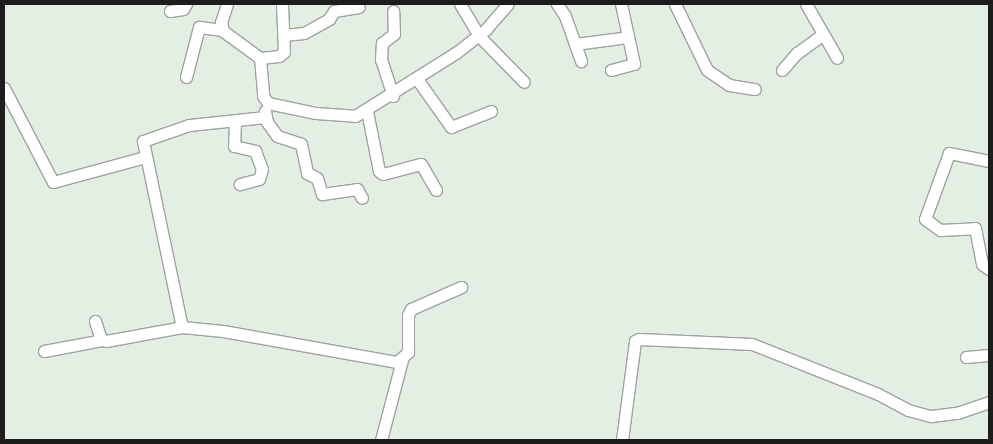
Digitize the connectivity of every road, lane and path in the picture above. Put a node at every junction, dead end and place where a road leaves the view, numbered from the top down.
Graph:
1 (186, 4) edge
2 (227, 4) edge
3 (282, 4) edge
4 (460, 4) edge
5 (508, 4) edge
6 (557, 4) edge
7 (621, 4) edge
8 (675, 4) edge
9 (806, 4) edge
10 (359, 7) dead end
11 (170, 11) dead end
12 (393, 11) dead end
13 (223, 30) junction
14 (823, 34) junction
15 (284, 35) junction
16 (479, 36) junction
17 (628, 37) junction
18 (575, 44) junction
19 (260, 58) junction
20 (837, 58) dead end
21 (581, 61) dead end
22 (611, 70) dead end
23 (782, 70) dead end
24 (186, 77) dead end
25 (417, 79) junction
26 (524, 82) dead end
27 (4, 88) edge
28 (756, 89) dead end
29 (392, 96) junction
30 (265, 101) junction
31 (367, 111) junction
32 (491, 111) dead end
33 (265, 117) junction
34 (235, 121) junction
35 (145, 157) junction
36 (989, 161) edge
37 (240, 184) dead end
38 (436, 190) dead end
39 (362, 198) dead end
40 (989, 269) edge
41 (461, 287) dead end
42 (95, 322) dead end
43 (182, 327) junction
44 (103, 340) junction
45 (44, 351) dead end
46 (989, 355) edge
47 (966, 357) dead end
48 (402, 360) junction
49 (989, 402) edge
50 (381, 440) edge
51 (622, 440) edge

1 - 11 street
2 - 13 street
3 - 15 street
4 - 16 street
5 - 16 street
6 - 18 street
7 - 17 street
8 - 28 street
9 - 14 street
10 - 15 street
12 - 29 street
13 - 19 street
13 - 24 street
14 - 20 street
14 - 23 street
15 - 19 street
16 - 25 street
16 - 26 street
17 - 18 street
17 - 22 street
18 - 21 street
19 - 30 street
25 - 29 street
25 - 32 street
27 - 35 street
29 - 31 street
30 - 31 street
30 - 33 street
31 - 38 street
33 - 34 street
33 - 39 street
34 - 35 street
34 - 37 street
35 - 43 street
36 - 40 street
41 - 48 street
42 - 44 street
43 - 44 street
43 - 48 street
44 - 45 street
46 - 47 street
48 - 50 street
49 - 51 street

